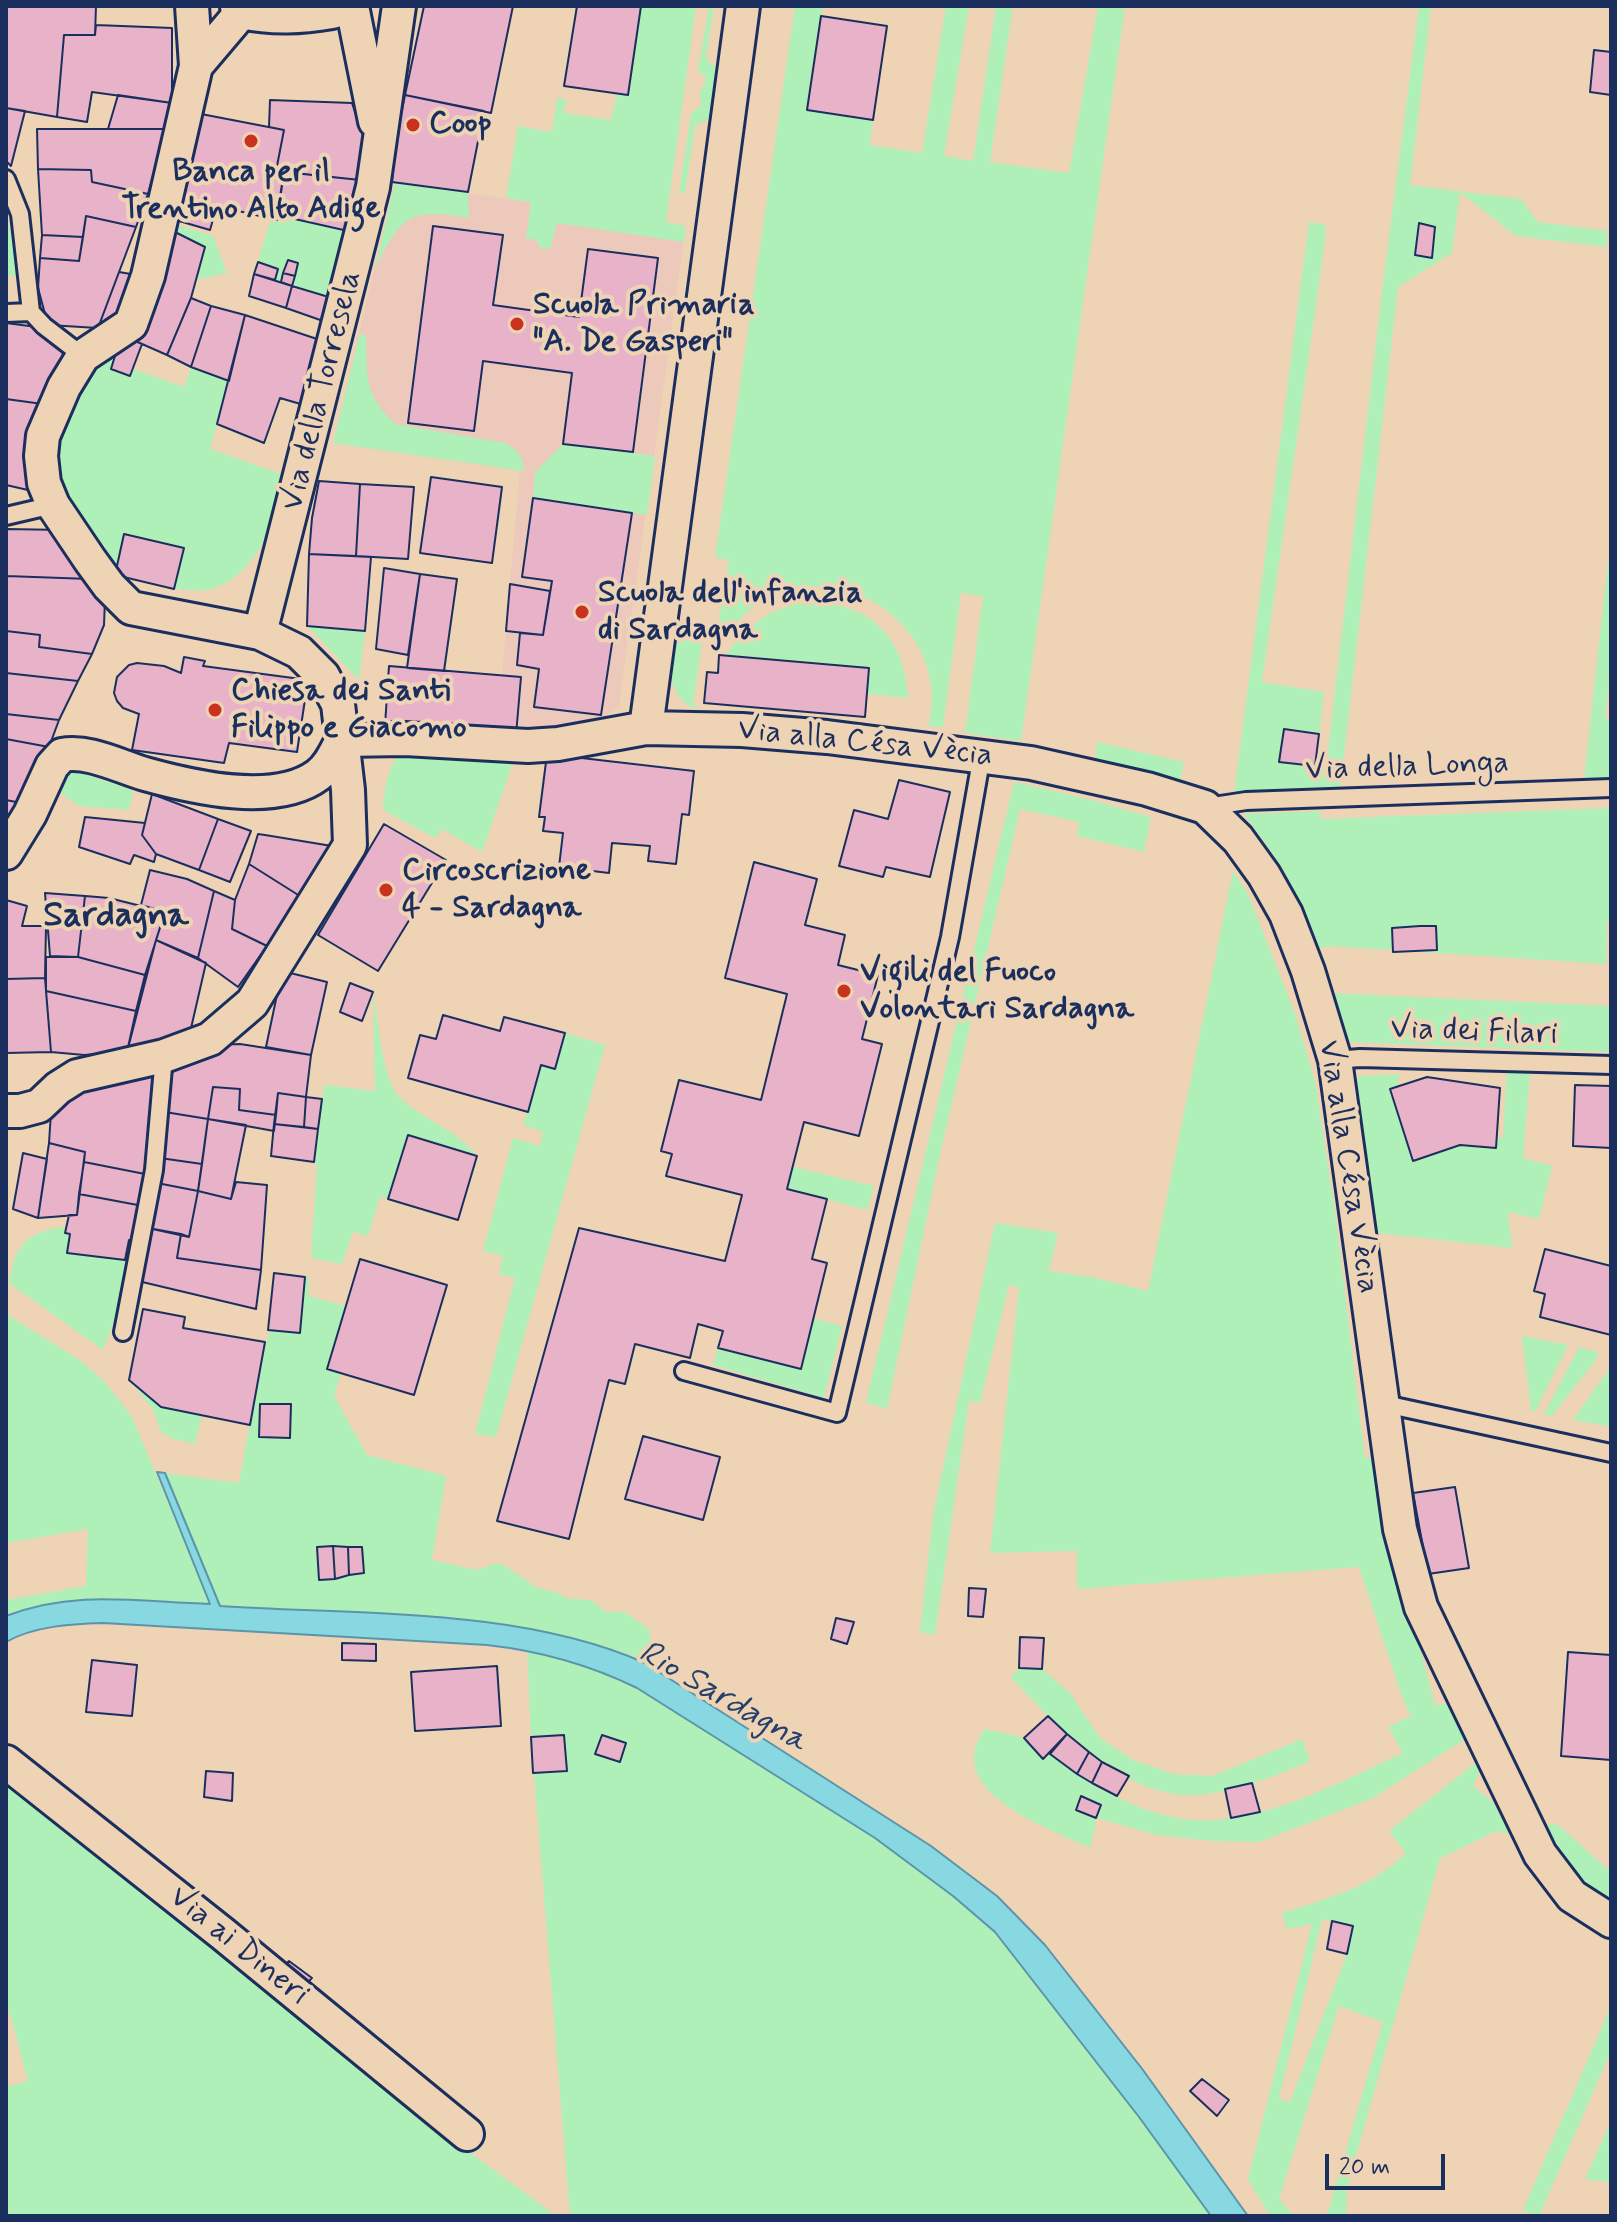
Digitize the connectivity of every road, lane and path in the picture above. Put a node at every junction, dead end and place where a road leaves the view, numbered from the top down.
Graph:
1 (192, 6) edge
2 (245, 6) edge
3 (331, 6) edge
4 (352, 6) edge
5 (399, 6) edge
6 (743, 6) edge
7 (196, 66) junction
8 (381, 148) junction
9 (6, 179) edge
10 (31, 312) junction
11 (6, 313) edge
12 (83, 356) junction
13 (53, 505) junction
14 (6, 516) edge
15 (260, 633) junction
16 (646, 728) junction
17 (342, 740) junction
18 (982, 755) junction
19 (1611, 788) edge
20 (1205, 807) junction
21 (6, 853) edge
22 (164, 1056) junction
23 (1335, 1060) junction
24 (1611, 1065) edge
25 (6, 1111) edge
26 (123, 1332) dead end
27 (684, 1371) dead end
28 (1385, 1404) junction
29 (1611, 1453) edge
30 (6, 1762) edge
31 (1611, 1921) edge
32 (467, 2134) dead end

1 - 7 street
2 - 3 street
2 - 7 street
4 - 8 street, Via della Torresela
5 - 8 street, Via della Torresela
6 - 16 street
7 - 12 street
8 - 15 street, Via della Torresela
9 - 10 lane
10 - 11 lane
10 - 12 lane
12 - 13 street
13 - 14 lane
13 - 15 street
15 - 17 street
16 - 17 street, Via alla Césa Vècia
16 - 18 street, Via alla Césa Vècia
17 - 21 street
17 - 22 street
18 - 20 street, Via alla Césa Vècia
18 - 27 lane
19 - 20 lane, Via della Longa
20 - 23 street, Via alla Césa Vècia
22 - 25 street
22 - 26 lane
23 - 24 lane, Via dei Filari
23 - 28 street, Via alla Césa Vècia
28 - 29 lane
28 - 31 street, Via alla Césa Vècia
30 - 32 street, Via ai Dineri

